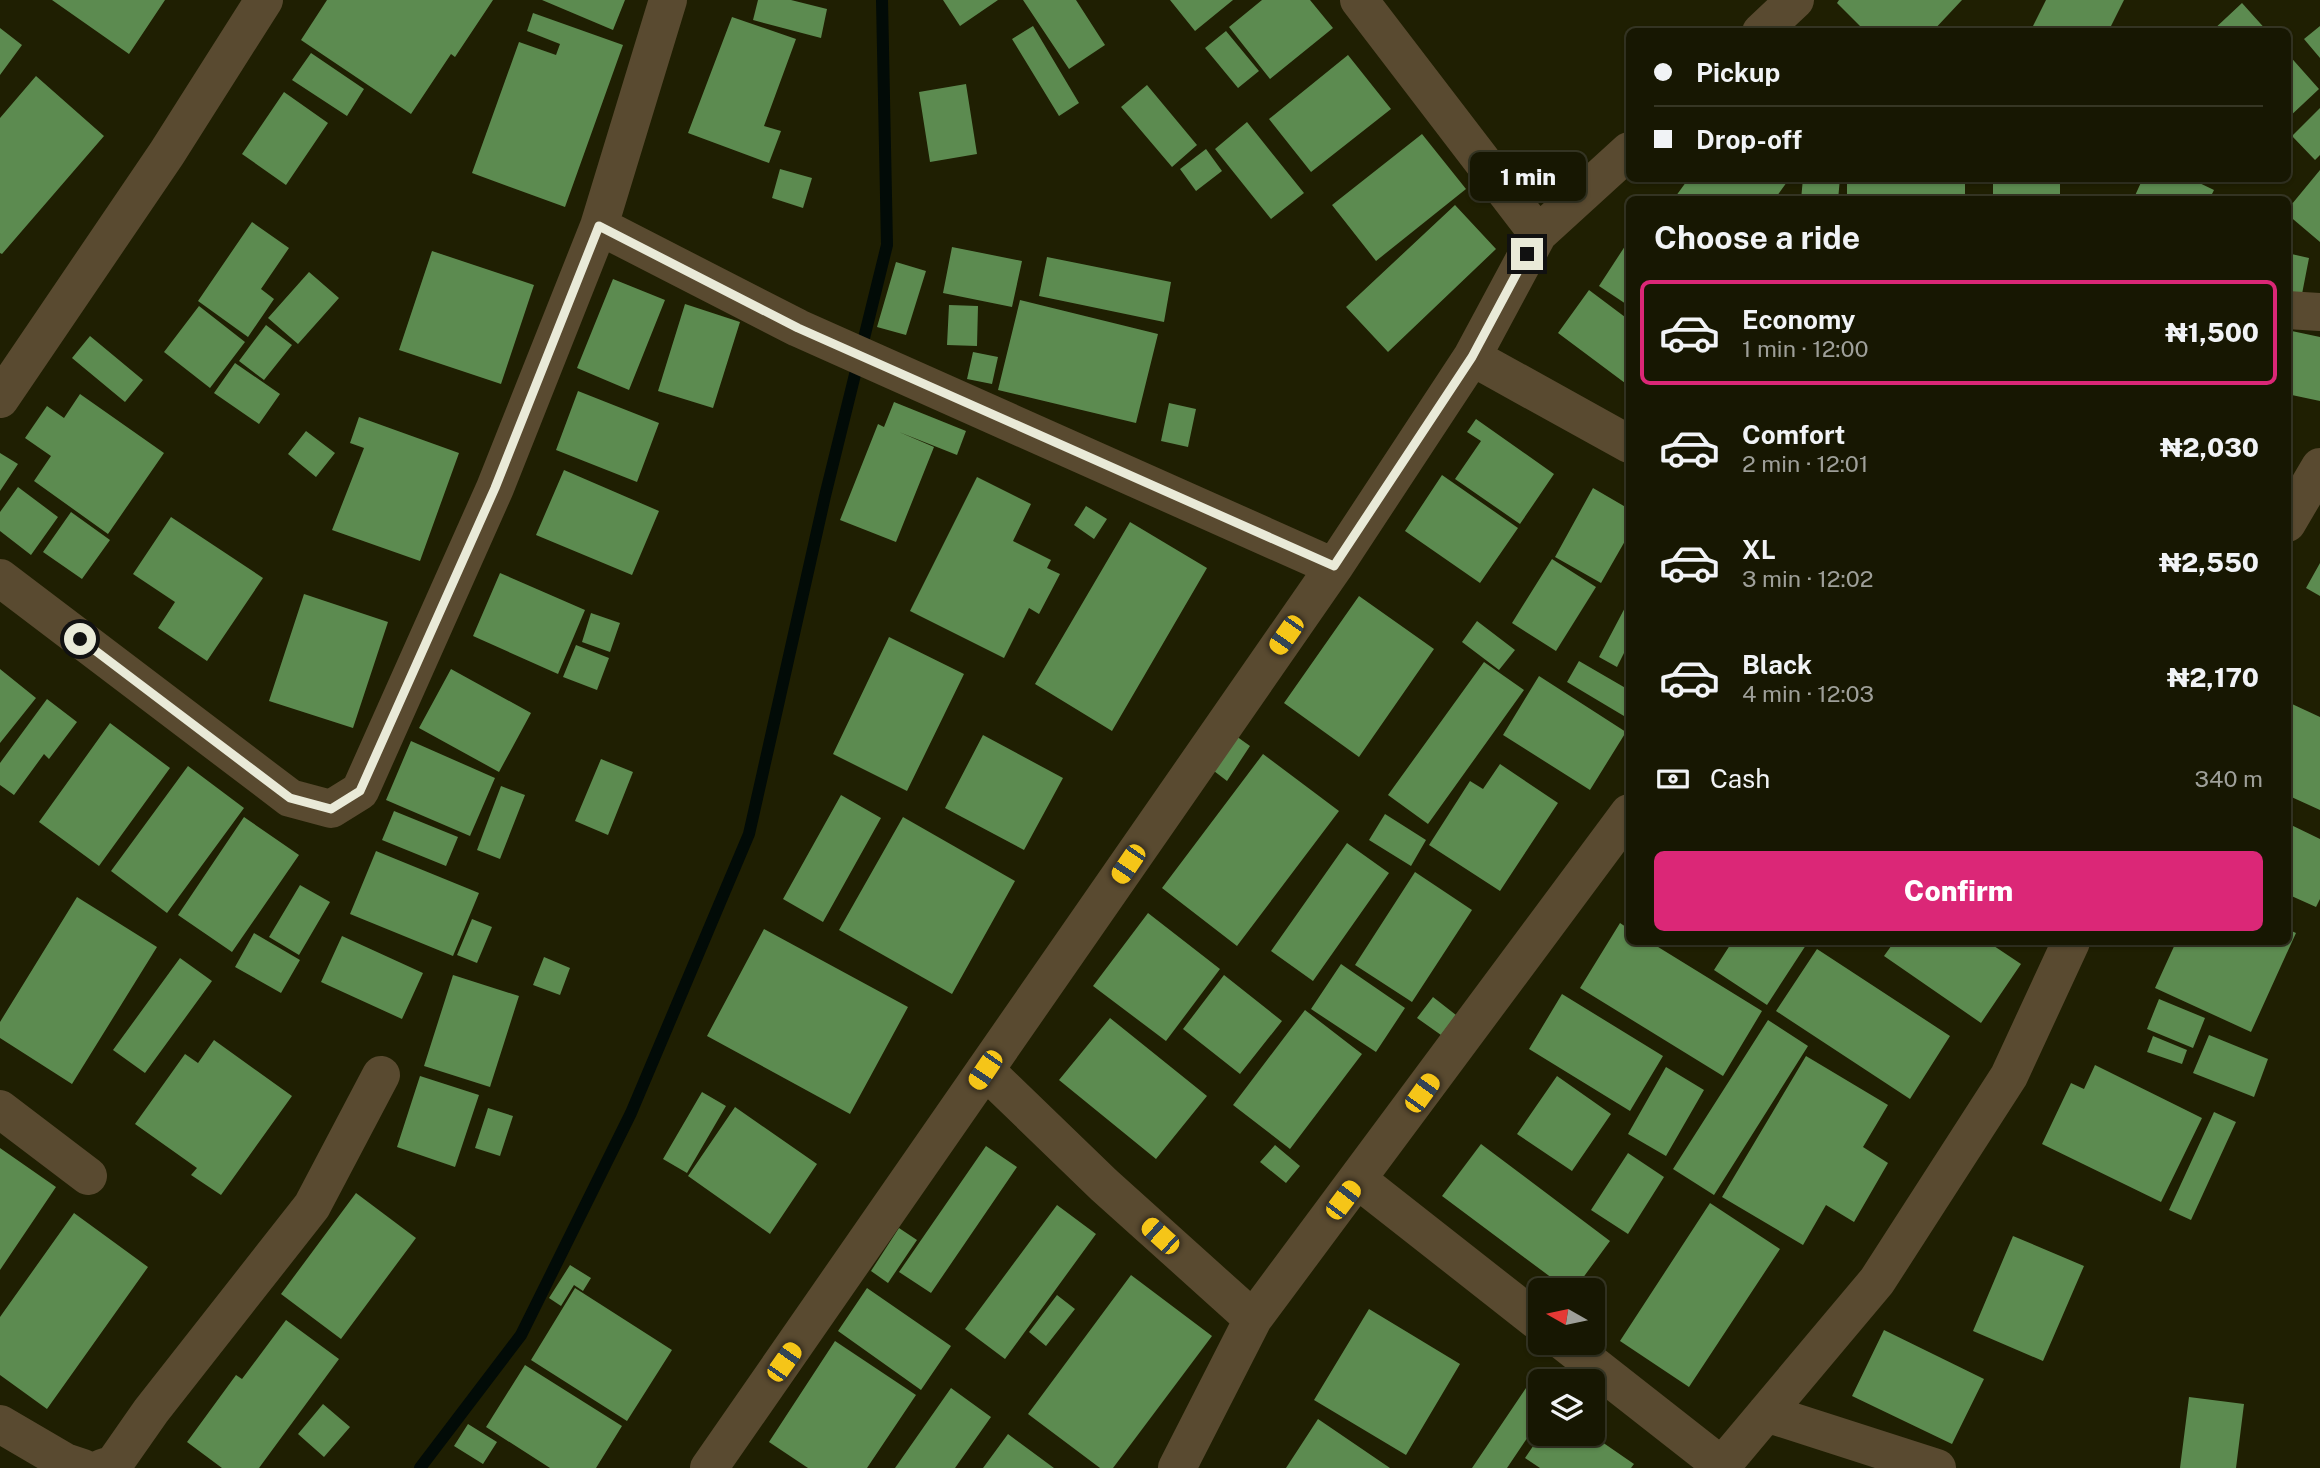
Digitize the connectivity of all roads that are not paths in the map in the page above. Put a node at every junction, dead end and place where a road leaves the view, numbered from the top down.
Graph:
1 (264, 0) edge
2 (668, 0) edge
3 (1359, 0) edge
4 (1795, 0) edge
5 (1764, 28) edge
6 (1626, 154) edge
7 (599, 226) junction
8 (1538, 234) junction
9 (2291, 310) edge
10 (2320, 312) edge
11 (1472, 357) junction
12 (0, 399) edge
13 (1626, 442) edge
14 (2320, 467) edge
15 (2291, 516) edge
16 (1334, 566) junction
17 (0, 578) edge
18 (1626, 817) edge
19 (2070, 945) edge
20 (985, 1070) junction
21 (381, 1075) dead end
22 (0, 1109) edge
23 (88, 1176) dead end
24 (1358, 1180) junction
25 (1528, 1314) edge
26 (1253, 1319) junction
27 (1580, 1355) edge
28 (1766, 1413) junction
29 (0, 1424) edge
30 (1721, 1467) edge
31 (83, 1468) edge
32 (102, 1468) edge
33 (709, 1468) edge
34 (1177, 1468) edge
35 (1937, 1468) edge

1 - 12 street
2 - 7 street
3 - 8 street
4 - 5 street
6 - 8 street
7 - 16 street
7 - 17 street
8 - 11 street
9 - 10 street
11 - 13 street
11 - 16 street
14 - 15 street
16 - 20 street
18 - 24 street
19 - 28 street
20 - 26 street
20 - 33 street
21 - 32 street
22 - 23 street
24 - 25 street
24 - 26 street
26 - 34 street
27 - 30 street
28 - 30 street
28 - 35 street
29 - 31 street

